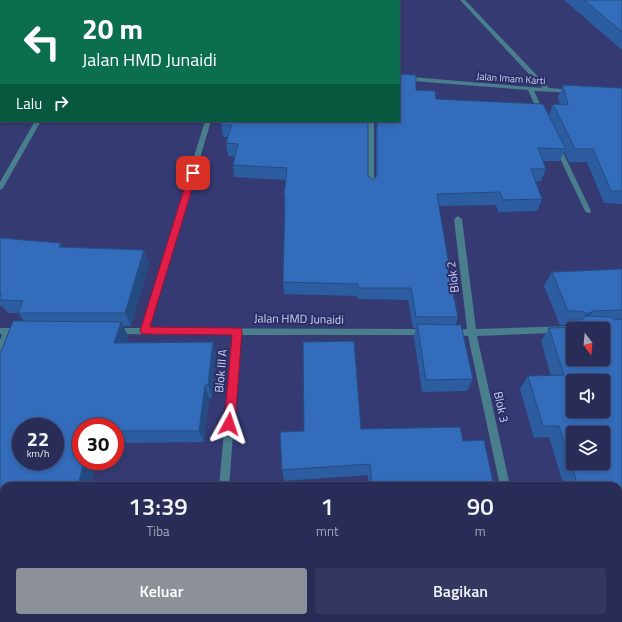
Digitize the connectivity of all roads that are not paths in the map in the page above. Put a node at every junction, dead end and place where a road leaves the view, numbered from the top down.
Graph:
1 (462, 0) edge
2 (400, 78) edge
3 (530, 89) junction
4 (547, 90) junction
5 (582, 92) edge
6 (544, 118) edge
7 (37, 122) edge
8 (208, 122) edge
9 (371, 122) edge
10 (554, 139) edge
11 (0, 188) edge
12 (371, 189) edge
13 (588, 211) dead end
14 (458, 219) dead end
15 (566, 329) edge
16 (4, 331) edge
17 (31, 331) edge
18 (106, 331) edge
19 (144, 331) junction
20 (238, 331) junction
21 (472, 333) junction
22 (0, 350) edge
23 (224, 482) edge
24 (504, 482) edge

1 - 4 street
2 - 3 street, Jalan Imam Karti
3 - 4 street, Jalan Imam Karti
3 - 6 street
4 - 5 street, Jalan Imam Karti
7 - 11 street
8 - 19 street
9 - 12 street
10 - 13 street
14 - 21 street, Blok 2
15 - 21 street, Jalan HMD Junaidi
16 - 17 street
16 - 22 street
18 - 19 street, Jalan HMD Junaidi
19 - 20 street, Jalan HMD Junaidi
20 - 21 street, Jalan HMD Junaidi
20 - 23 street, Blok III A
21 - 24 street, Blok 3

